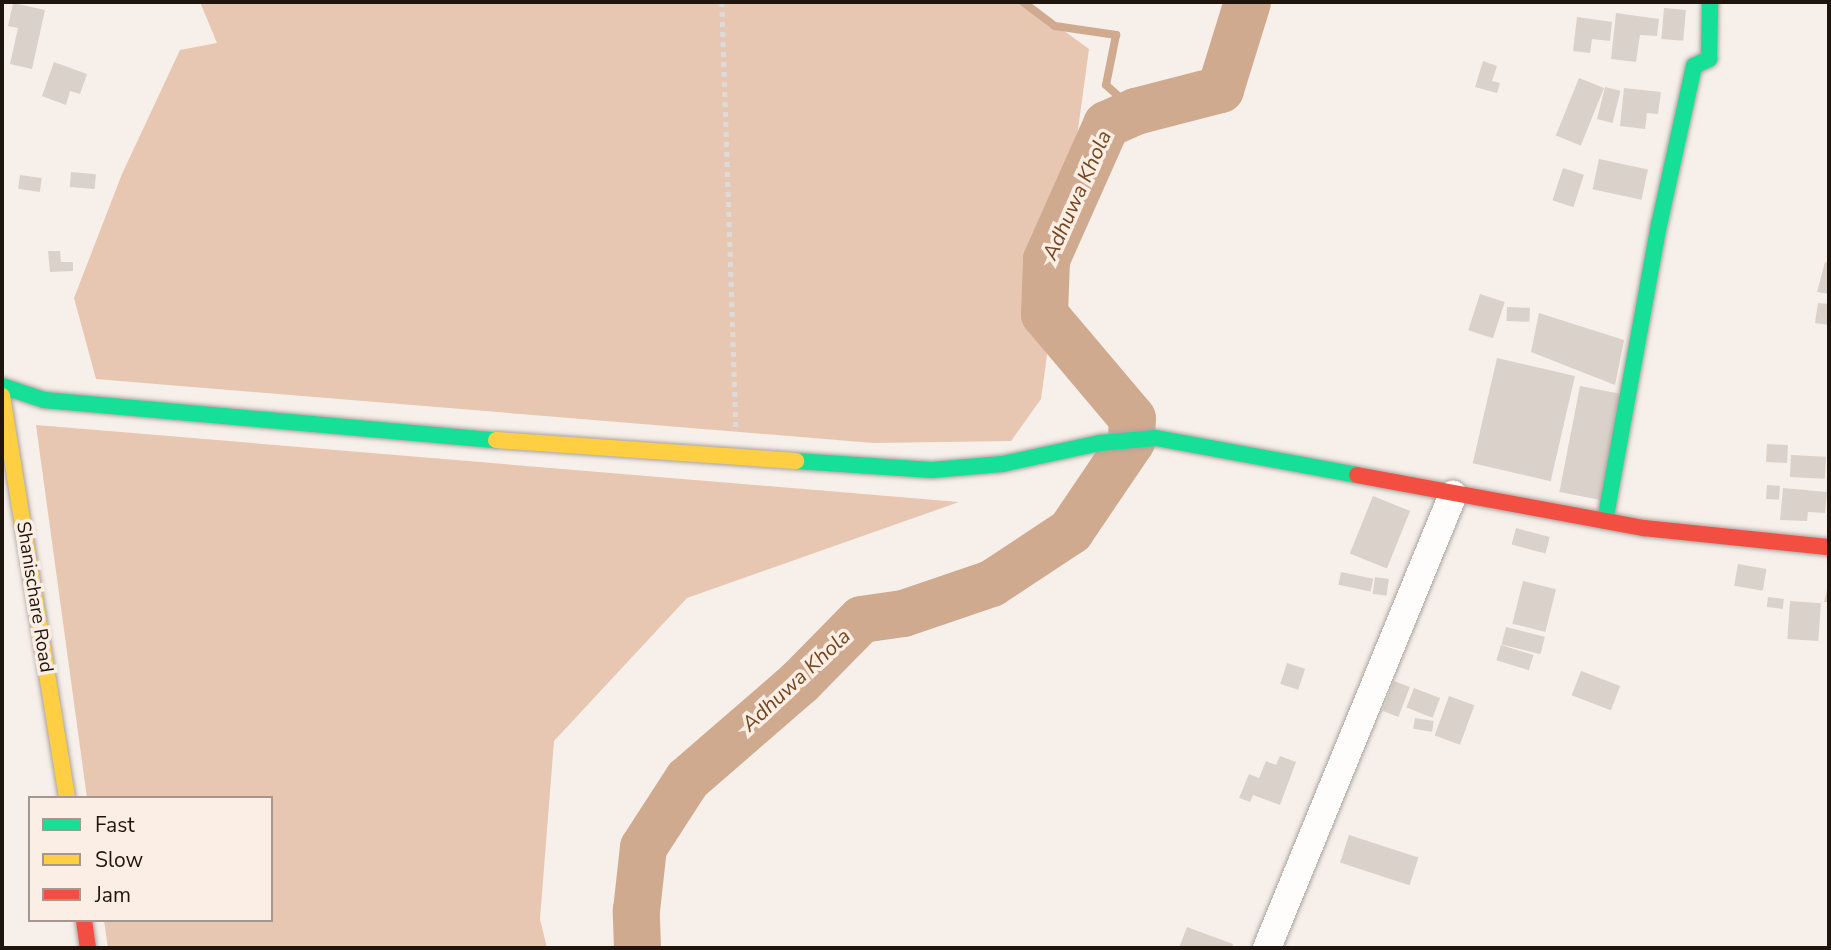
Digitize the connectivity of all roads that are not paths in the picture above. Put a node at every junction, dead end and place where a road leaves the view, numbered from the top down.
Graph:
1 (1710, 2) edge
2 (2, 386) edge
3 (2, 396) edge
4 (1453, 495) junction
5 (1605, 521) junction
6 (1829, 547) edge
7 (67, 796) edge
8 (84, 922) edge
9 (88, 948) edge
10 (1267, 948) edge

1 - 5 street
2 - 4 street
3 - 7 street, Shanischare Road
4 - 5 street
4 - 10 street
5 - 6 street
8 - 9 street

